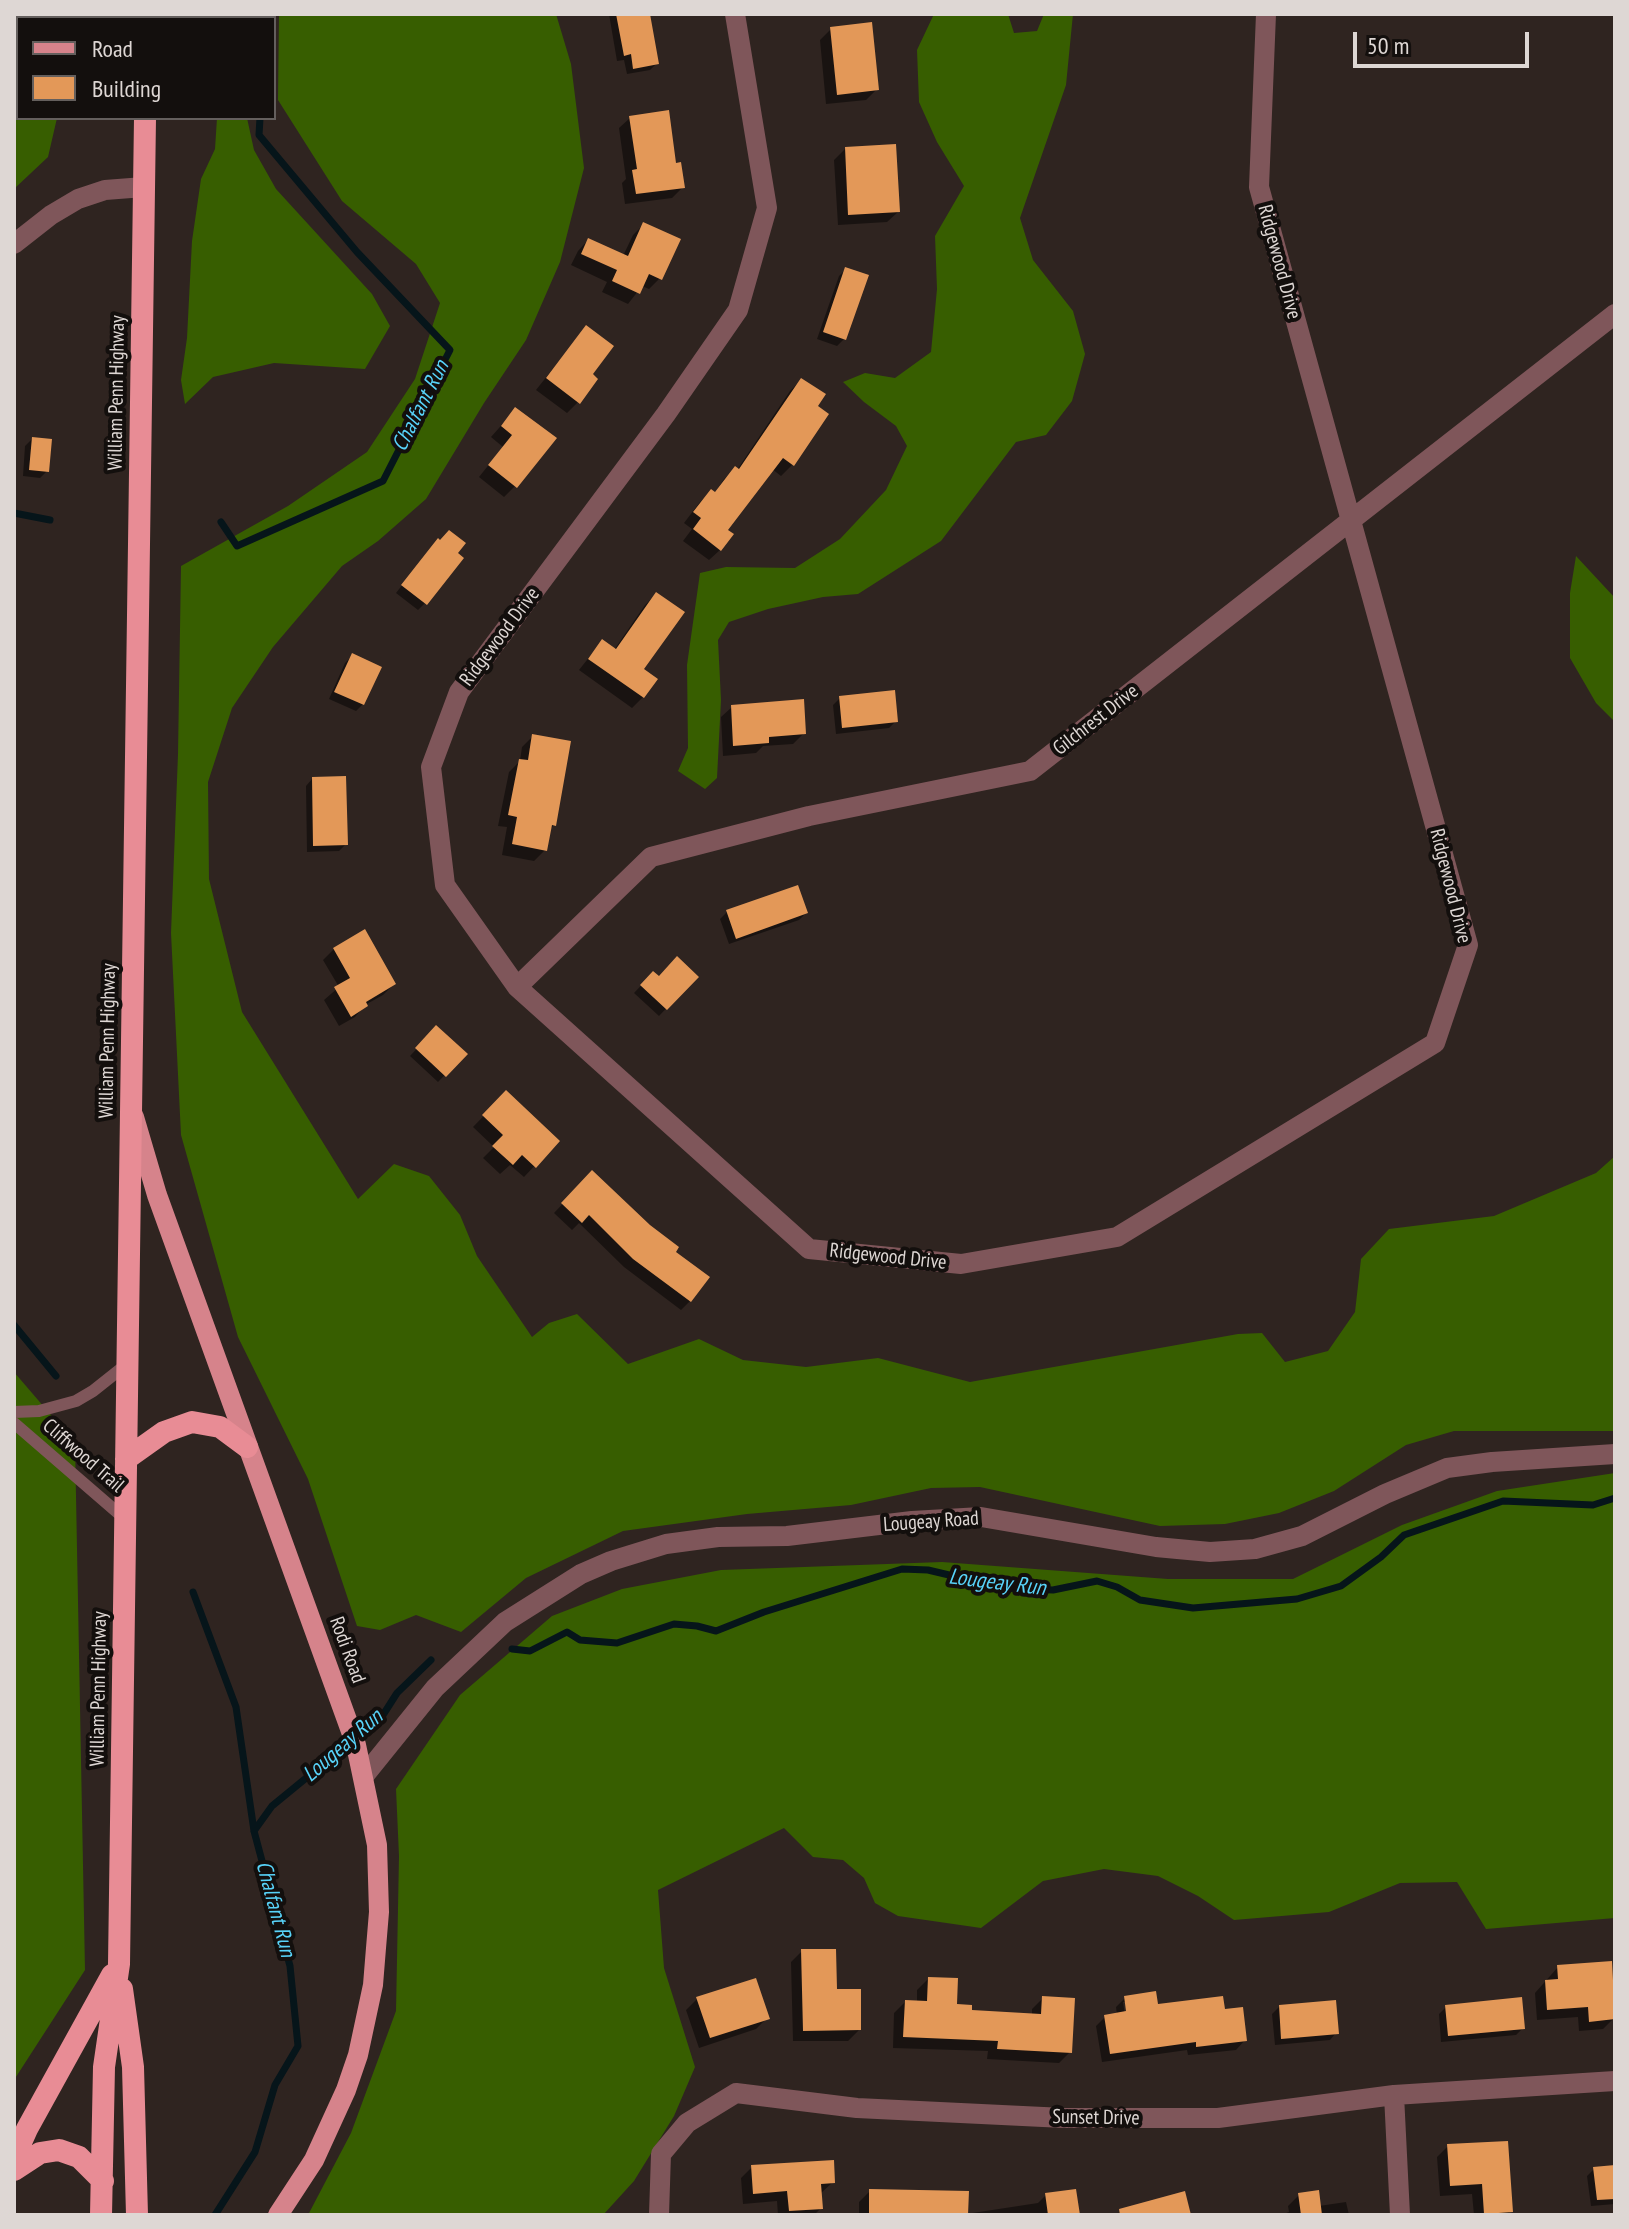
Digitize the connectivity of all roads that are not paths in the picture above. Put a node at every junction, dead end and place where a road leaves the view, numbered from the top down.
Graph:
1 (735, 14) edge
2 (1266, 14) edge
3 (145, 120) edge
4 (144, 187) junction
5 (14, 244) edge
6 (1615, 314) edge
7 (1351, 522) junction
8 (517, 987) junction
9 (131, 1105) junction
10 (127, 1364) junction
11 (14, 1412) edge
12 (14, 1423) edge
13 (247, 1447) junction
14 (1615, 1454) edge
15 (126, 1459) junction
16 (125, 1519) junction
17 (364, 1776) junction
18 (119, 1964) junction
19 (1615, 2081) edge
20 (1394, 2095) junction
21 (14, 2158) edge
22 (14, 2170) edge
23 (103, 2181) junction
24 (137, 2213) edge
25 (101, 2215) edge
26 (278, 2215) edge
27 (659, 2215) edge
28 (1400, 2215) edge

1 - 8 street, Ridgewood Drive
2 - 7 street, Ridgewood Drive
3 - 4 highway, William Penn Highway
4 - 5 street
4 - 9 highway, William Penn Highway
6 - 7 street, Gilchrest Drive
7 - 8 street, Gilchrest Drive
7 - 8 street, Ridgewood Drive
9 - 10 highway, William Penn Highway
9 - 13 main road, Rodi Road
10 - 11 lane, Cliffwood Trail
10 - 15 highway, William Penn Highway
12 - 16 lane, Cliffwood Trail
13 - 15 highway
13 - 17 main road, Rodi Road
14 - 17 street, Lougeay Road
15 - 16 highway, William Penn Highway
16 - 18 highway, William Penn Highway
17 - 26 main road, Rodi Road
18 - 21 highway
18 - 23 highway, William Penn Highway
18 - 24 highway, William Penn Highway
19 - 20 street, Sunset Drive
20 - 27 street, Sunset Drive
20 - 28 street
22 - 23 highway
23 - 25 highway, William Penn Highway

